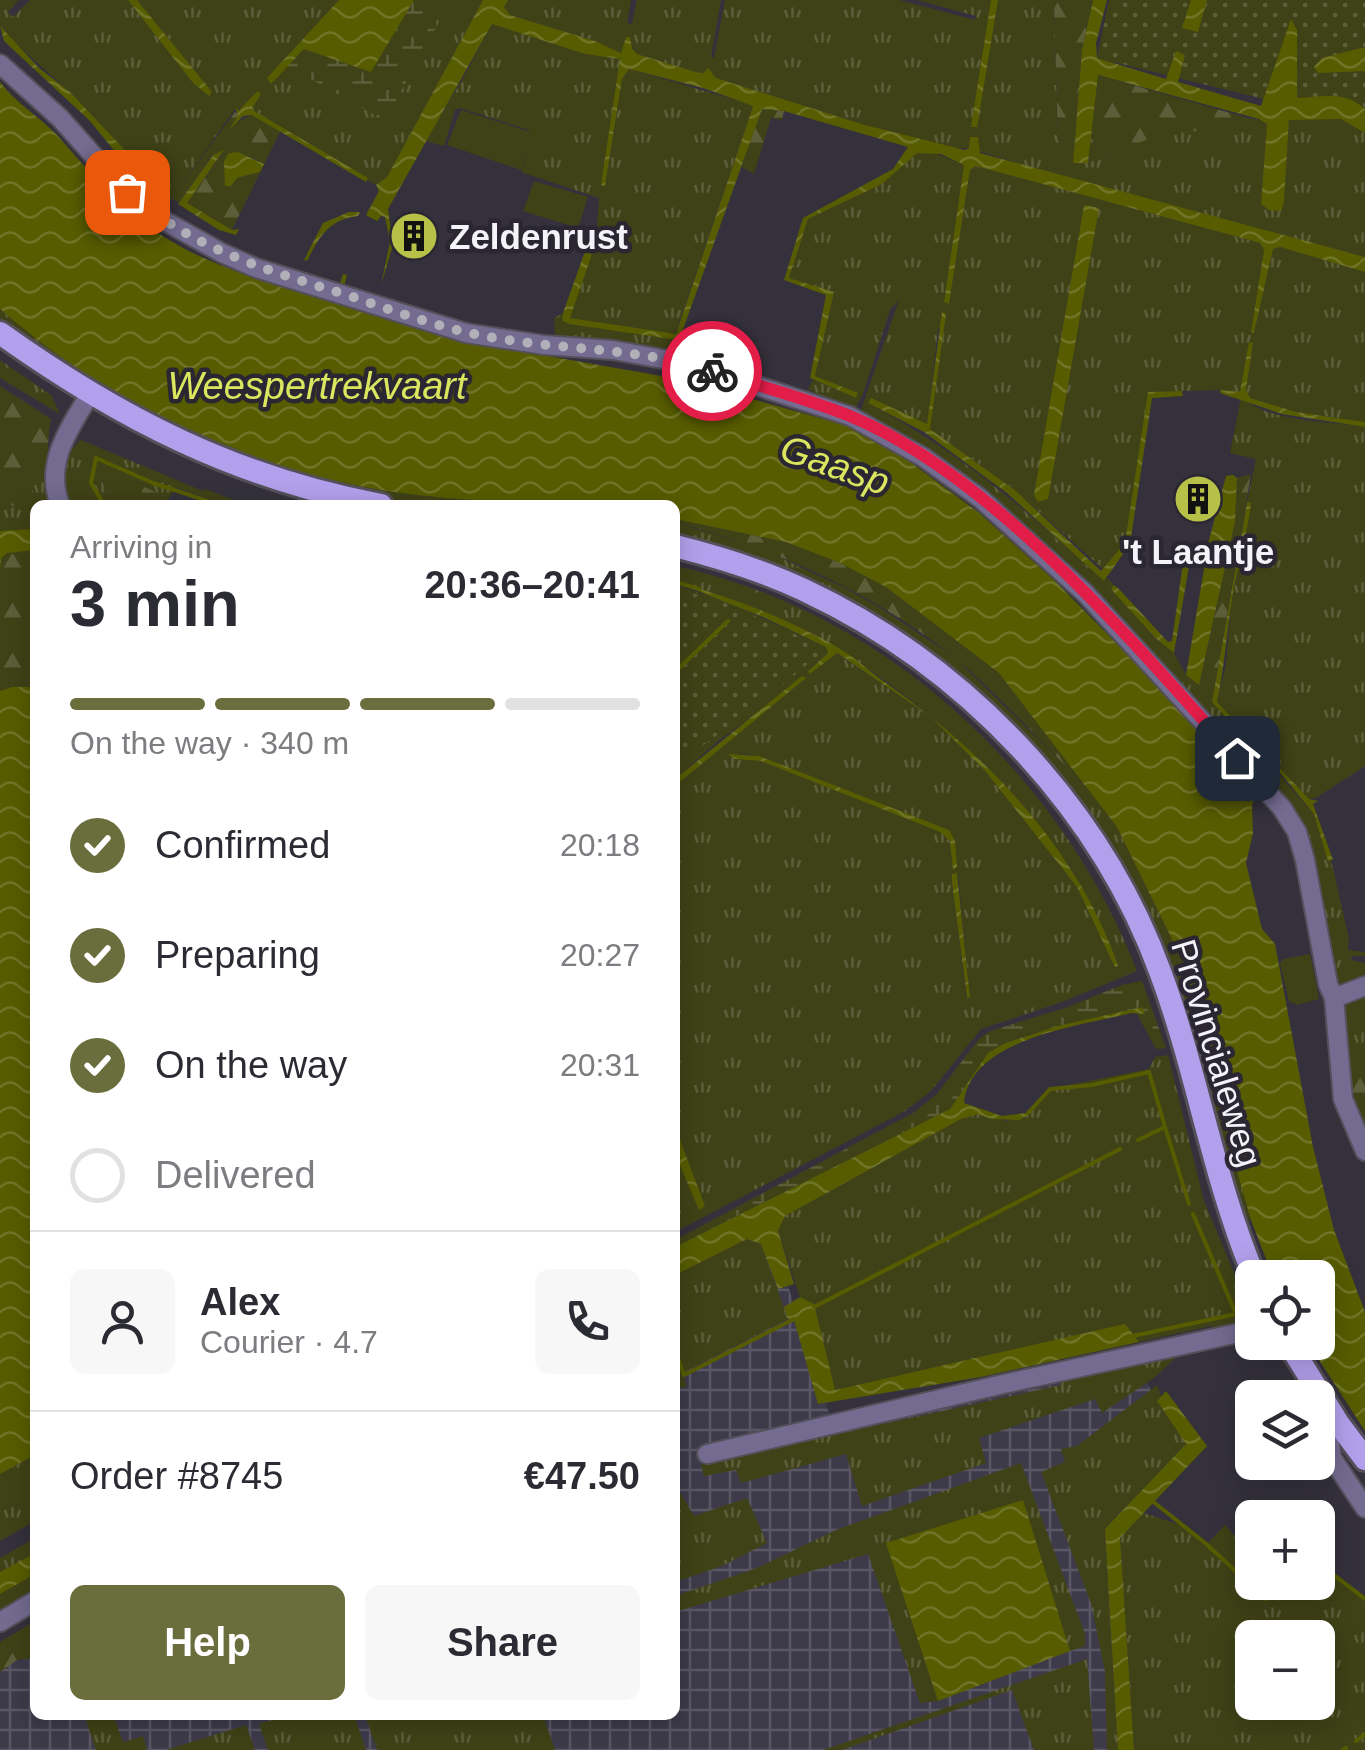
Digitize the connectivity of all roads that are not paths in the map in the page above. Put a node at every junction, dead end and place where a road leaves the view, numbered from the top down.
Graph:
1 (0, 64) edge
2 (0, 333) edge
3 (0, 346) edge
4 (87, 400) junction
5 (58, 500) edge
6 (311, 500) edge
7 (361, 500) edge
8 (680, 547) edge
9 (1365, 986) edge
10 (1334, 998) junction
11 (1365, 1152) edge
12 (1248, 1260) edge
13 (1235, 1334) edge
14 (1299, 1360) edge
15 (1338, 1423) junction
16 (706, 1454) dead end
17 (1365, 1459) edge
18 (1365, 1508) edge
19 (30, 1604) edge
20 (0, 1622) edge

1 - 10 street
2 - 4 main road
3 - 4 main road
4 - 5 street
4 - 6 main road
4 - 7 main road
8 - 12 main road, Provincialeweg
9 - 10 street
10 - 11 street
13 - 16 street
14 - 15 main road
15 - 17 main road
15 - 18 street
19 - 20 street

